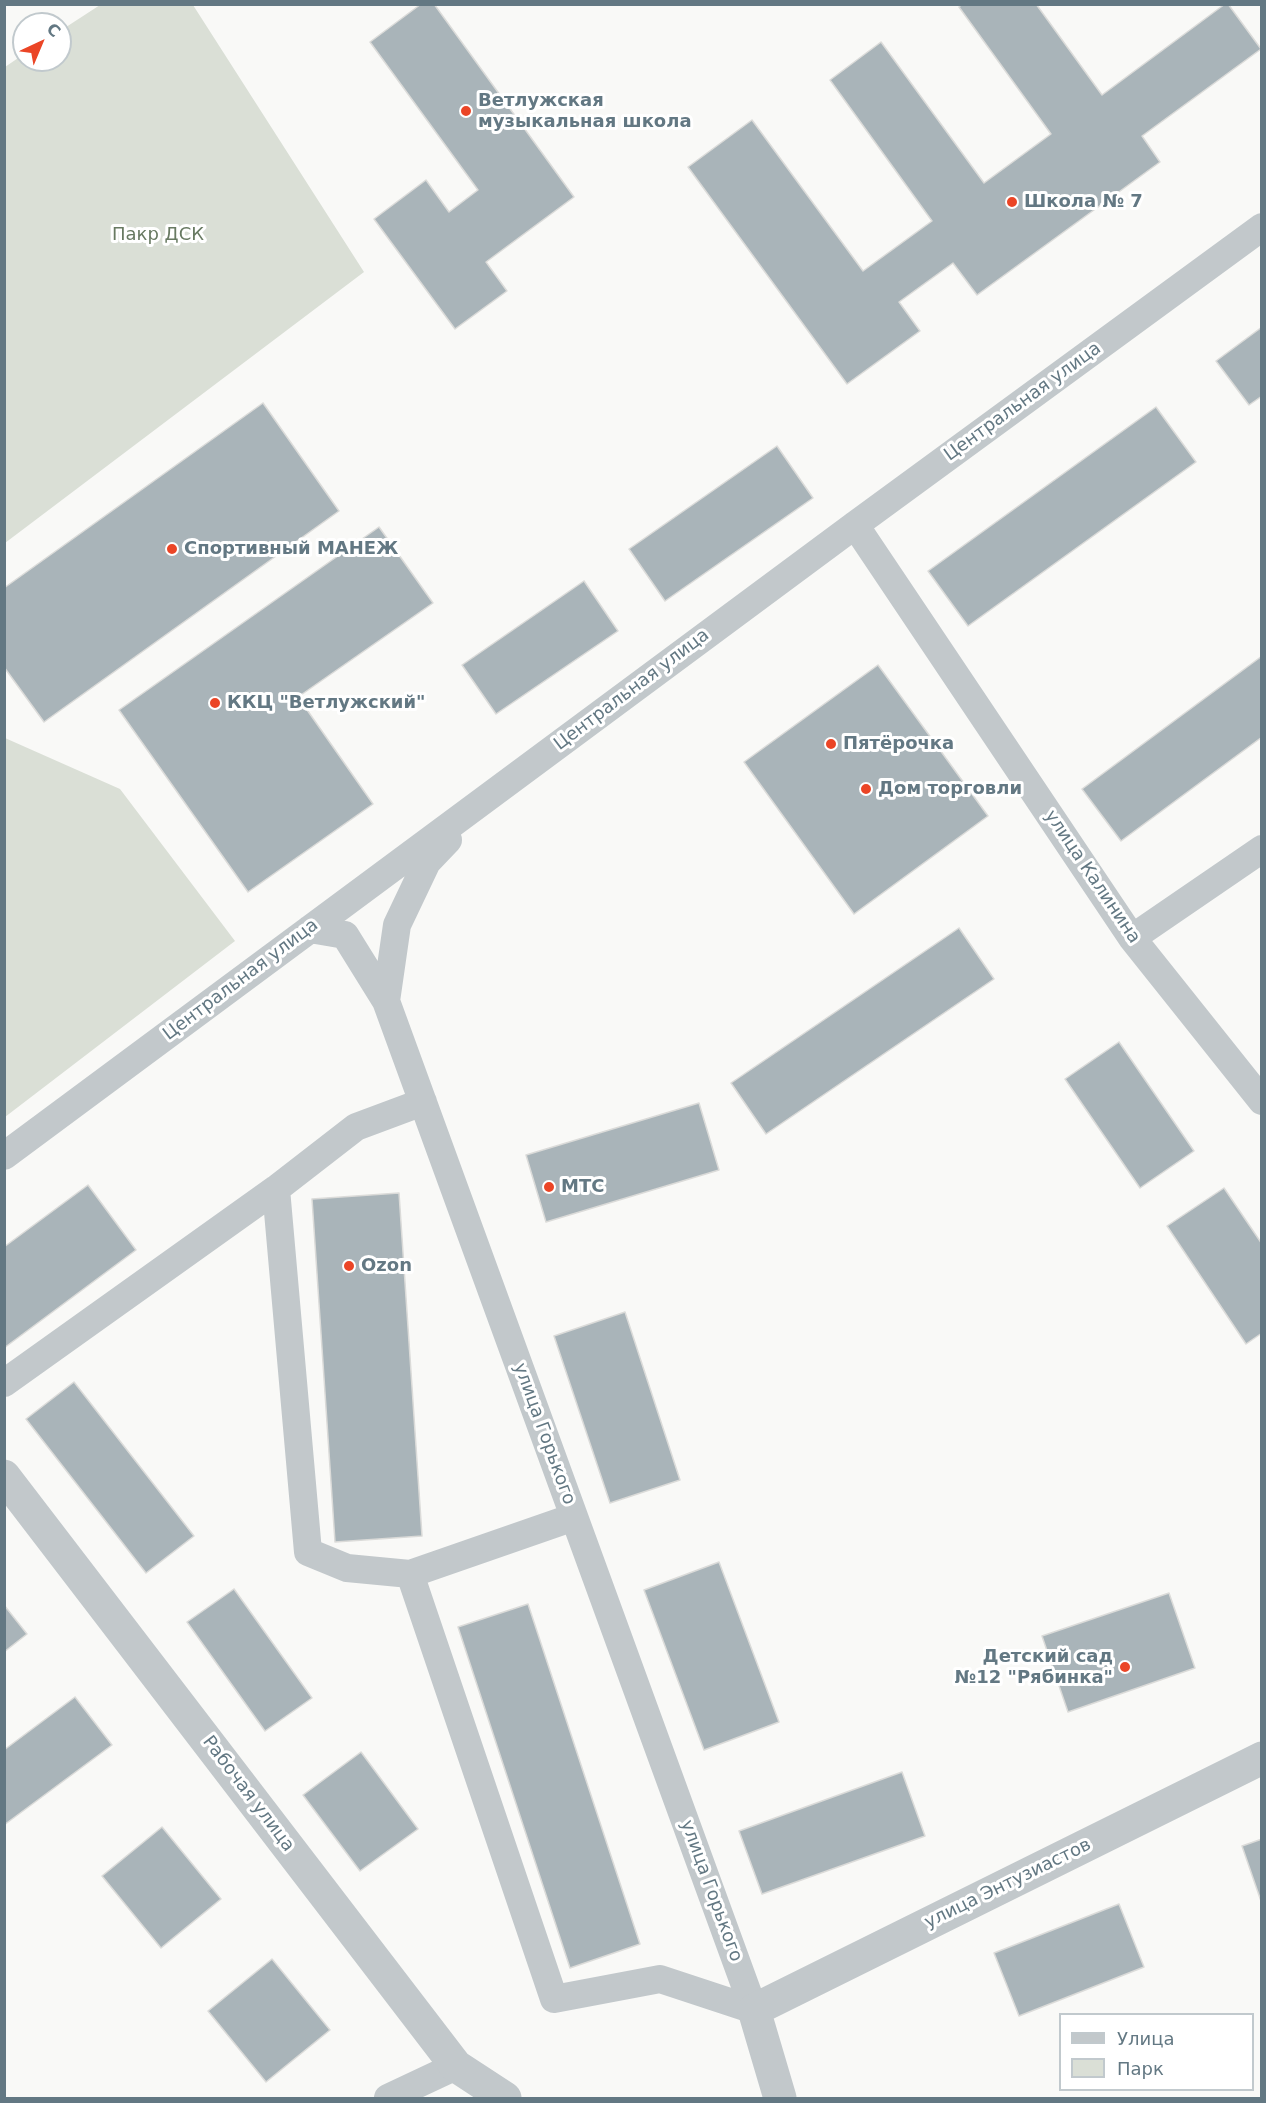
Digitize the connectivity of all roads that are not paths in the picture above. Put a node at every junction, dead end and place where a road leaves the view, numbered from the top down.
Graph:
1 (1262, 227) edge
2 (855, 525) junction
3 (494, 792) junction
4 (1262, 849) edge
5 (310, 929) junction
6 (1132, 938) junction
7 (386, 1001) junction
8 (1262, 1101) edge
9 (423, 1102) junction
10 (4, 1156) edge
11 (276, 1190) junction
12 (4, 1383) edge
13 (4, 1476) edge
14 (574, 1517) junction
15 (410, 1574) junction
16 (1262, 1758) edge
17 (754, 2010) junction
18 (456, 2066) junction
19 (388, 2098) edge
20 (505, 2098) edge
21 (780, 2098) edge

1 - 2 street, Центральная улица
2 - 3 street, Центральная улица
2 - 6 street, улица Калинина
3 - 5 street, Центральная улица
3 - 7 street, улица Горького
4 - 6 street
5 - 7 street
5 - 10 street, Центральная улица
6 - 8 street, улица Калинина
7 - 9 street, улица Горького
9 - 11 street
9 - 14 street, улица Горького
11 - 12 street
11 - 15 street
13 - 18 street, Рабочая улица
14 - 15 street
14 - 17 street, улица Горького
15 - 17 street
16 - 17 street, улица Энтузиастов
17 - 21 street, улица Горького
18 - 19 street
18 - 20 street, Рабочая улица

